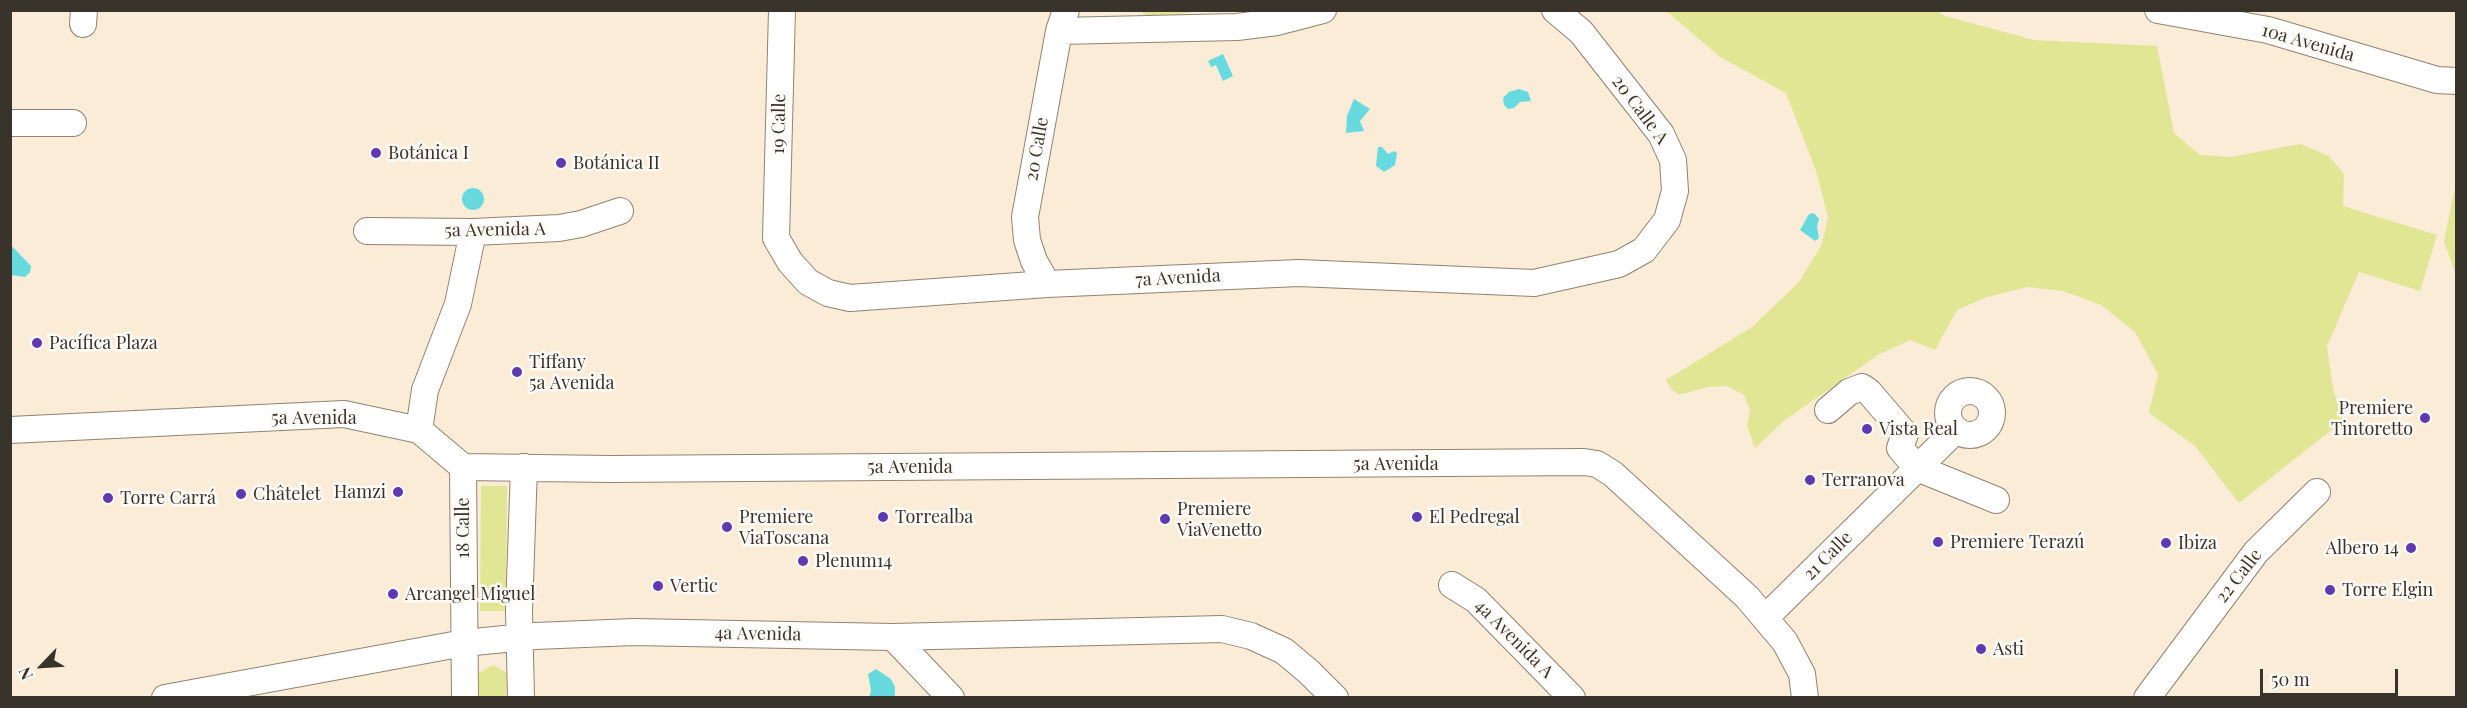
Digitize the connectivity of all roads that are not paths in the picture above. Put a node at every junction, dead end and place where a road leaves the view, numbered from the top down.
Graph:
1 (782, 10) edge
2 (1122, 10) edge
3 (1323, 10) edge
4 (1555, 10) edge
5 (2158, 10) edge
6 (1062, 21) edge
7 (1140, 30) junction
8 (2457, 81) edge
9 (10, 123) edge
10 (73, 123) dead end
11 (620, 211) dead end
12 (367, 231) dead end
13 (473, 232) junction
14 (776, 238) joint
15 (1605, 268) joint
16 (1047, 284) junction
17 (1828, 410) dead end
18 (10, 430) edge
19 (419, 430) junction
20 (1956, 430) dead end
21 (463, 466) junction
22 (524, 467) junction
23 (1917, 468) junction
24 (2317, 492) dead end
25 (1995, 500) dead end
26 (1452, 585) dead end
27 (1765, 618) junction
28 (520, 637) junction
29 (893, 637) junction
30 (464, 643) junction
31 (2169, 667) junction
32 (165, 698) edge
33 (465, 698) edge
34 (520, 698) edge
35 (951, 698) edge
36 (1335, 698) edge
37 (1572, 698) edge
38 (1805, 698) edge
39 (2146, 698) edge
40 (2168, 698) edge

1 - 14 street, 19 Calle
2 - 7 street
3 - 7 street
4 - 15 street, 20 Calle A
5 - 8 street, 10a Avenida
6 - 7 street
6 - 16 street, 20 Calle
9 - 10 street
11 - 13 street, 5a Avenida A
12 - 13 street, 5a Avenida A
13 - 19 street
14 - 16 street, 7a Avenida
15 - 16 street, 7a Avenida
17 - 23 street
18 - 19 street, 5a Avenida
19 - 21 street, 5a Avenida
20 - 23 street, 21 Calle
21 - 22 street, 5a Avenida
21 - 30 street, 18 Calle
22 - 27 street, 5a Avenida
22 - 28 street
23 - 25 street
23 - 27 street, 21 Calle
24 - 31 street, 22 Calle
26 - 37 street, 4a Avenida A
27 - 38 street
28 - 29 street, 4a Avenida
28 - 30 street, 4a Avenida
28 - 34 street
29 - 35 street
29 - 36 street, 4a Avenida
30 - 32 street, 4a Avenida
30 - 33 street, 18 Calle
31 - 39 street, 22 Calle
31 - 40 street

